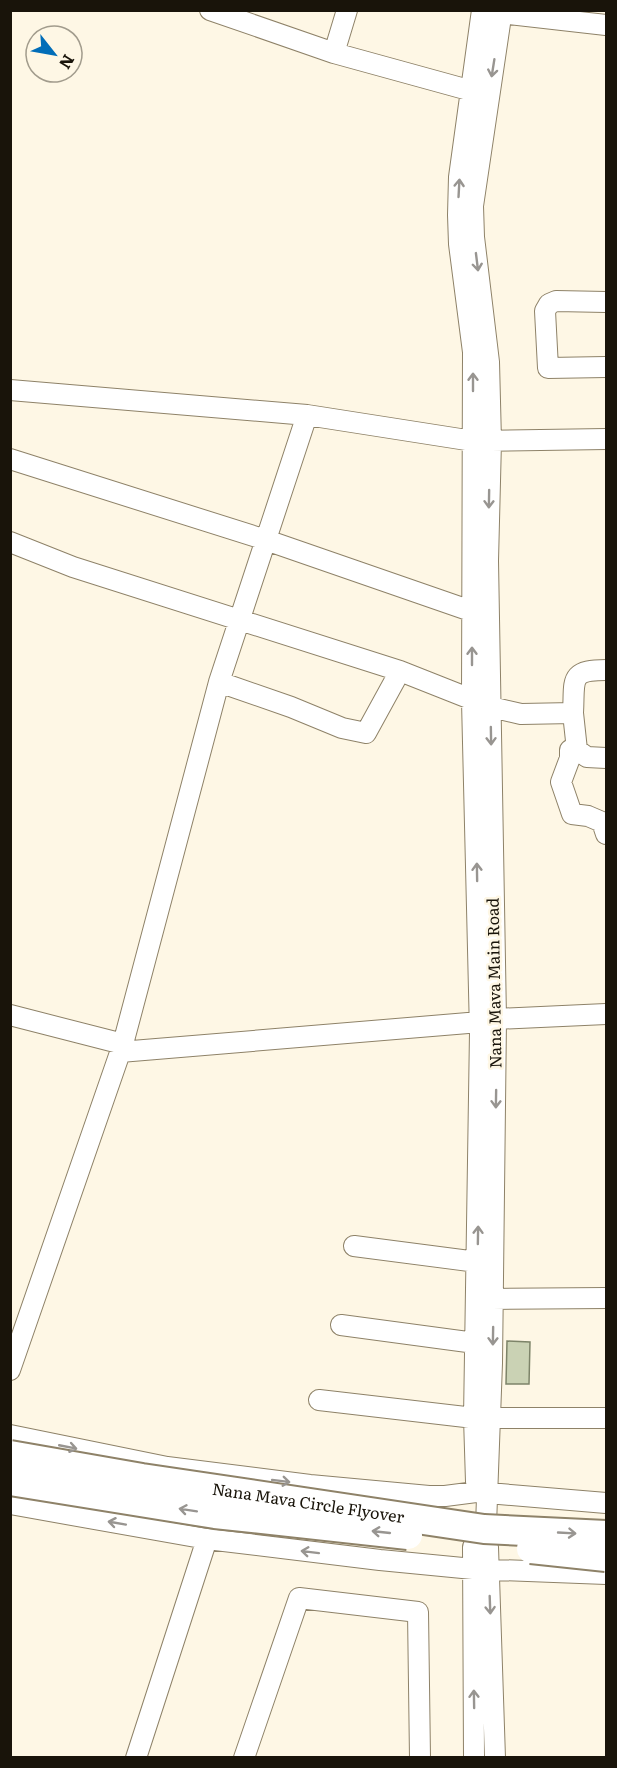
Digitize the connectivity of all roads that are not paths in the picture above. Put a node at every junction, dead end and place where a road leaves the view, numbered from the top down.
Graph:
1 (210, 10) edge
2 (347, 10) edge
3 (481, 11) edge
4 (502, 12) edge
5 (606, 25) edge
6 (334, 53) junction
7 (480, 93) junction
8 (606, 302) edge
9 (606, 367) edge
10 (10, 390) edge
11 (307, 416) junction
12 (606, 439) edge
13 (482, 441) junction
14 (10, 459) edge
15 (266, 540) junction
16 (10, 542) edge
17 (471, 611) junction
18 (240, 620) junction
19 (606, 670) edge
20 (400, 671) junction
21 (219, 682) junction
22 (472, 701) junction
23 (491, 707) junction
24 (573, 713) junction
25 (570, 750) dead end
26 (606, 758) edge
27 (606, 834) edge
28 (10, 1014) edge
29 (606, 1014) edge
30 (488, 1021) junction
31 (121, 1048) junction
32 (354, 1246) dead end
33 (477, 1262) junction
34 (606, 1298) edge
35 (493, 1299) junction
36 (341, 1325) dead end
37 (476, 1343) junction
38 (10, 1370) edge
39 (319, 1400) dead end
40 (482, 1418) junction
41 (606, 1418) edge
42 (10, 1435) edge
43 (10, 1455) edge
44 (10, 1481) edge
45 (482, 1492) junction
46 (606, 1503) edge
47 (10, 1504) edge
48 (606, 1535) edge
49 (207, 1539) junction
50 (606, 1557) edge
51 (481, 1569) junction
52 (606, 1574) edge
53 (136, 1758) edge
54 (244, 1758) edge
55 (420, 1758) edge
56 (474, 1758) edge
57 (495, 1758) edge

1 - 6 street
2 - 6 street
3 - 4 street
3 - 7 street
4 - 5 street
4 -> 7 street
6 - 7 street
7 - 13 street
8 - 9 street
10 - 11 street
11 - 13 street
11 - 15 street
12 - 13 street
13 - 17 street, Nana Mava Main Road
13 -> 23 street, Nana Mava Main Road
14 - 15 street
15 - 17 street
15 - 18 street
16 - 18 street
22 -> 17 street, Nana Mava Main Road
18 - 20 street
18 - 21 street
19 - 24 street
20 - 21 street
20 - 22 street
21 - 31 street
22 - 23 street
30 -> 22 street, Nana Mava Main Road
23 - 24 street
23 -> 30 street, Nana Mava Main Road
24 - 26 street
25 - 27 street
28 - 31 street
29 - 30 street
30 - 31 street
33 -> 30 street, Nana Mava Main Road
30 -> 35 street, Nana Mava Main Road
31 - 38 street
32 - 33 street
33 - 37 street, Nana Mava Main Road
34 - 35 street
35 -> 40 street, Nana Mava Main Road
36 - 37 street
37 - 40 street, Nana Mava Main Road
39 - 40 street
40 - 41 street
40 - 45 street, Nana Mava Main Road
42 -> 45 street
43 -> 48 highway, Nana Mava Circle Flyover, bridge
50 -> 44 highway, Nana Mava Circle Flyover, bridge
45 - 46 street
45 - 51 street, Nana Mava Main Road
49 -> 47 street
51 -> 49 street
49 - 53 street
51 - 52 street
56 -> 51 street
51 -> 57 street
54 - 55 street

